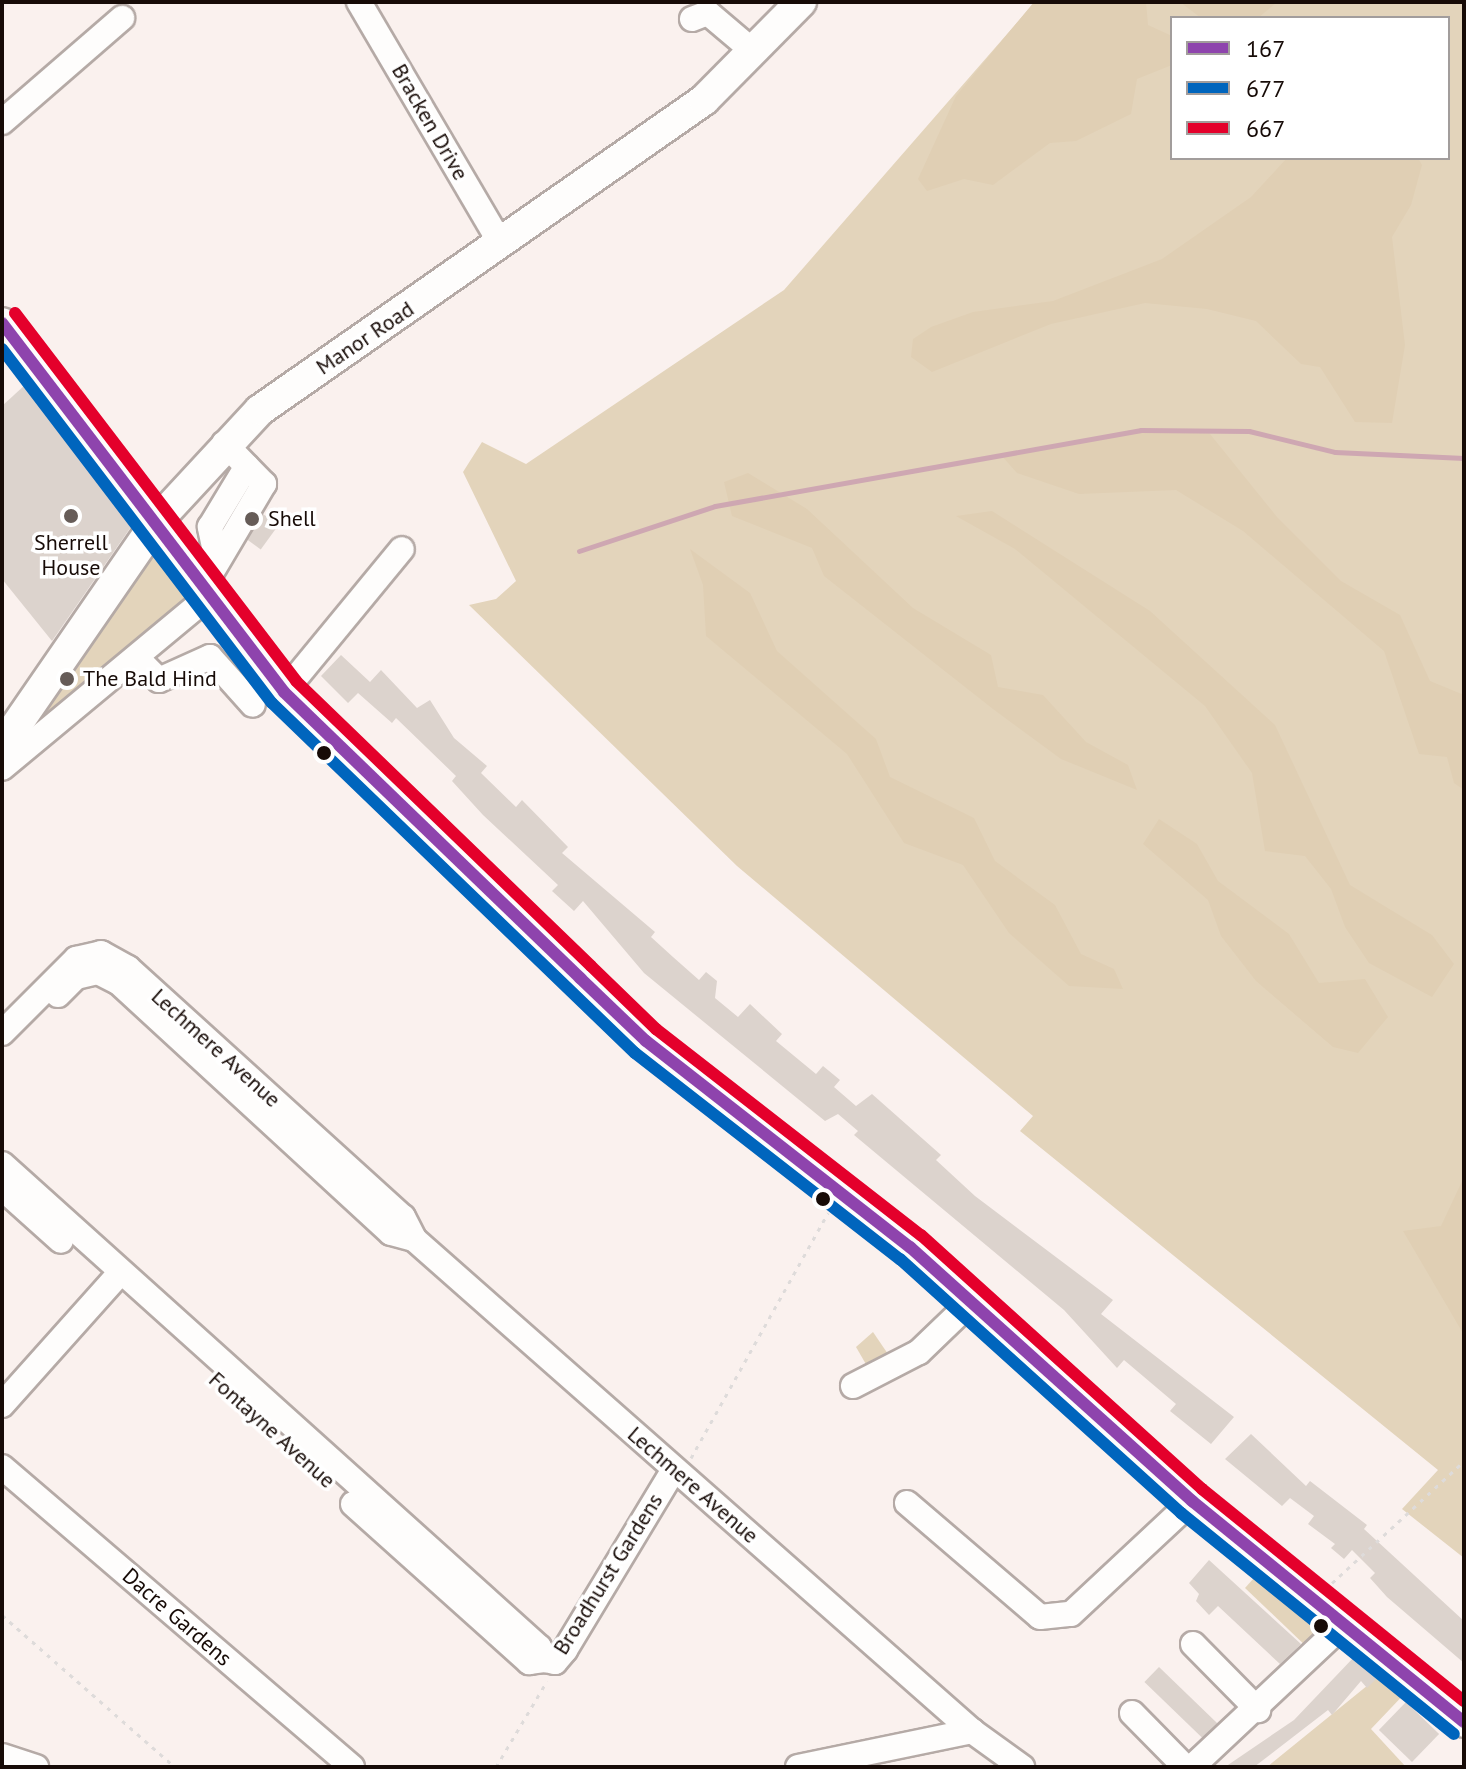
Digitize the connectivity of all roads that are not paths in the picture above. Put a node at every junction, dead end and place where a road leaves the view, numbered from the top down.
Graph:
1 (359, 2) edge
2 (801, 2) edge
3 (122, 18) dead end
4 (692, 19) dead end
5 (753, 51) junction
6 (2, 122) edge
7 (500, 242) junction
8 (2, 323) edge
9 (224, 443) junction
10 (158, 520) junction
11 (402, 549) dead end
12 (209, 582) junction
13 (137, 658) junction
14 (284, 692) junction
15 (253, 705) dead end
16 (3, 749) edge
17 (5, 1036) edge
18 (2, 1164) edge
19 (2, 1188) edge
20 (115, 1279) junction
21 (971, 1302) junction
22 (853, 1386) dead end
23 (2, 1405) edge
24 (2, 1467) edge
25 (677, 1472) junction
26 (1192, 1501) junction
27 (907, 1503) dead end
28 (1343, 1625) junction
29 (1193, 1644) dead end
30 (542, 1658) joint
31 (1258, 1710) junction
32 (1132, 1713) dead end
33 (1464, 1722) edge
34 (972, 1731) junction
35 (2, 1756) edge
36 (36, 1767) edge
37 (352, 1767) edge
38 (798, 1767) edge
39 (1022, 1767) edge
40 (1185, 1767) edge
41 (1192, 1767) edge

1 - 7 street, Bracken Drive
2 - 5 main road, Manor Road
3 - 6 street
4 - 5 street
5 - 7 main road, Manor Road
7 - 9 main road, Manor Road
8 - 10 main road
9 - 10 main road, Manor Road
9 - 12 street
10 - 12 main road
10 - 16 main road, Manor Road
11 - 14 street
12 - 13 street, Manor Road
12 - 14 main road
13 - 15 street
13 - 16 street, Manor Road
14 - 21 main road
17 - 25 street, Lechmere Avenue
18 - 20 street, Fontayne Avenue
19 - 20 street, Fontayne Avenue
20 - 23 street
20 - 30 street, Fontayne Avenue
21 - 22 street
21 - 26 main road
24 - 37 street, Dacre Gardens
25 - 30 street, Broadhurst Gardens
25 - 34 street, Lechmere Avenue
26 - 27 street
26 - 28 main road
28 - 31 street
28 - 33 main road
29 - 31 street
31 - 41 street
32 - 40 street
34 - 38 street
34 - 39 street, Lechmere Avenue
35 - 36 street

